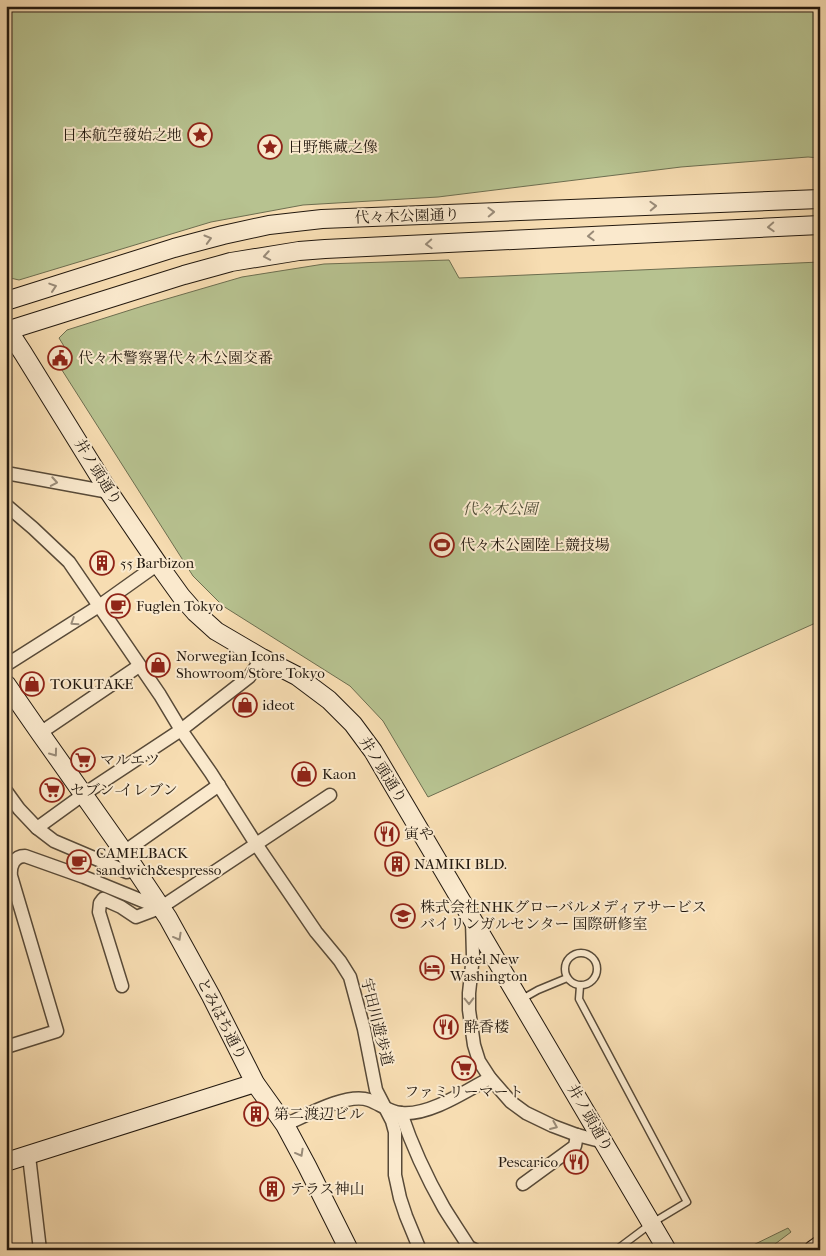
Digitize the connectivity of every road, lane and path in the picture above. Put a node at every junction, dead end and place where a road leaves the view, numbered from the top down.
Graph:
1 (820, 199) edge
2 (820, 225) edge
3 (6, 301) edge
4 (7, 329) edge
5 (6, 473) edge
6 (110, 492) junction
7 (6, 505) edge
8 (158, 564) junction
9 (99, 606) junction
10 (262, 658) junction
11 (6, 665) edge
12 (140, 666) junction
13 (6, 684) edge
14 (180, 730) junction
15 (40, 733) junction
16 (219, 785) junction
17 (6, 791) edge
18 (84, 794) junction
19 (330, 795) dead end
20 (37, 828) junction
21 (256, 844) junction
22 (124, 852) junction
23 (134, 868) junction
24 (160, 908) junction
25 (472, 918) junction
26 (567, 978) junction
27 (122, 986) dead end
28 (580, 986) junction
29 (521, 1000) junction
30 (6, 1047) edge
31 (490, 1078) junction
32 (255, 1082) junction
33 (385, 1108) junction
34 (401, 1113) junction
35 (285, 1125) junction
36 (577, 1135) junction
37 (604, 1142) junction
38 (29, 1156) junction
39 (6, 1162) edge
40 (524, 1184) dead end
41 (652, 1224) junction
42 (820, 1245) edge
43 (470, 1249) edge
44 (40, 1250) edge
45 (349, 1250) edge
46 (420, 1250) edge
47 (616, 1250) edge
48 (667, 1250) edge
49 (814, 1250) edge

3 -> 1 street, 代々木公園通り
2 -> 4 street, 代々木公園通り
4 - 6 street, 井ノ頭通り
5 -> 6 street
6 - 8 street, 井ノ頭通り
7 - 9 street, 宇田川遊歩道
8 - 9 street
8 - 10 street, 井ノ頭通り
9 -> 11 street
9 - 12 street, 宇田川遊歩道
10 - 14 street
10 - 25 street, 井ノ頭通り
12 - 14 street, 宇田川遊歩道
12 - 15 street
13 - 15 street, とみはち通り
14 - 16 street, 宇田川遊歩道
14 - 18 street
15 -> 18 street, とみはち通り
16 - 21 street, 宇田川遊歩道
16 - 22 street
17 - 20 street
18 - 20 street
18 - 22 street, とみはち通り
19 - 21 street
20 - 23 street
21 - 24 street
21 - 33 street, 宇田川遊歩道
22 - 23 street, とみはち通り
23 - 24 street, とみはち通り
24 - 27 street
24 - 30 street
24 -> 32 street, とみはち通り
25 - 29 street, 井ノ頭通り
25 -> 31 street
26 - 28 lane
26 - 28 lane
26 - 29 lane
28 - 41 lane
29 - 37 street, 井ノ頭通り
31 - 34 street
31 -> 36 street
32 - 35 street, とみはち通り
32 - 38 street
33 - 34 street
33 - 35 street
33 - 46 street, 宇田川遊歩道
34 - 43 street
35 -> 45 street, とみはち通り
36 - 37 street
36 - 40 street
37 - 41 street, 井ノ頭通り
38 - 39 street
38 - 44 street
41 - 47 lane
41 - 48 street, 井ノ頭通り
42 - 49 street

